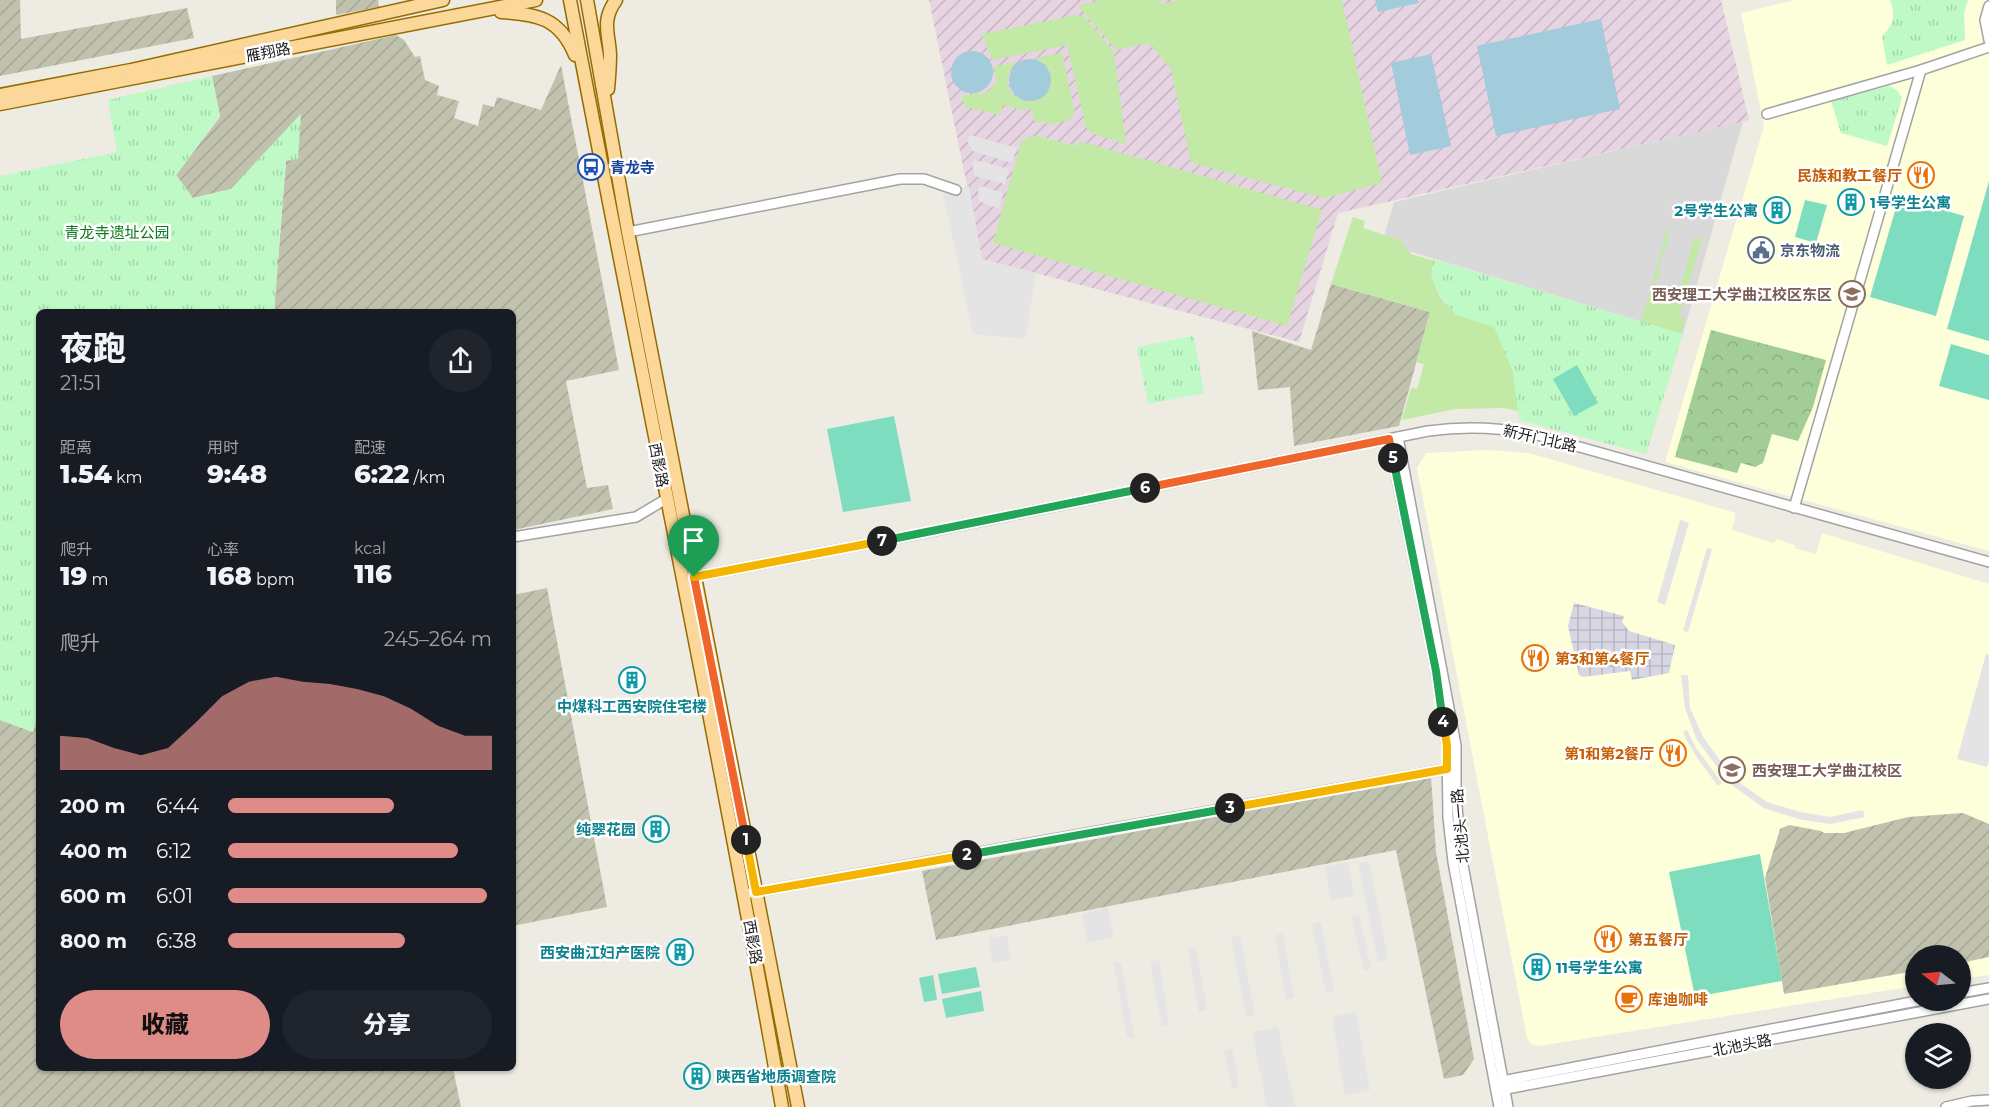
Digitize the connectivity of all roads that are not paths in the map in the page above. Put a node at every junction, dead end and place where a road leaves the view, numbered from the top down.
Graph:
1 (443, 0) edge
2 (536, 0) edge
3 (570, 0) edge
4 (587, 0) edge
5 (616, 0) edge
6 (1989, 6) edge
7 (481, 11) junction
8 (1989, 40) edge
9 (1989, 47) edge
10 (1921, 70) junction
11 (585, 80) junction
12 (0, 94) edge
13 (606, 102) junction
14 (0, 104) edge
15 (1767, 114) dead end
16 (956, 190) dead end
17 (628, 232) junction
18 (1393, 438) junction
19 (666, 499) junction
20 (1794, 508) junction
21 (516, 537) edge
22 (1989, 562) edge
23 (694, 577) junction
24 (1447, 769) junction
25 (750, 893) junction
26 (1989, 988) edge
27 (1971, 991) edge
28 (1989, 999) edge
29 (1905, 1003) edge
30 (1499, 1086) junction
31 (1989, 1100) edge
32 (782, 1107) edge
33 (798, 1107) edge
34 (1499, 1107) edge
35 (1508, 1107) edge
36 (1946, 1107) edge

1 - 12 main road, 雁翔路
2 - 7 main road, 雁翔路
3 - 11 main road, 西影路
4 - 13 main road, 西影路
5 - 13 main road
6 - 8 street
7 - 11 main road
7 - 14 main road, 雁翔路
9 - 10 street
10 - 15 street
10 - 20 street
11 - 19 main road, 西影路
13 - 17 main road, 西影路
16 - 17 street
17 - 23 main road, 西影路
18 - 20 street, 新开门北路
18 - 23 street, 新开门北路
18 - 24 street, 北池头一路
18 - 30 street, 北池头一路
19 - 21 street
19 - 25 main road, 西影路
20 - 22 street, 新开门北路
23 - 25 main road, 西影路
24 - 25 street
24 - 30 street, 北池头一路
25 - 32 main road, 西影路
25 - 33 main road, 西影路
26 - 27 street
28 - 30 street, 北池头路
29 - 30 street, 北池头路
30 - 34 street, 北池头一路
30 - 35 street, 北池头一路
31 - 36 street

